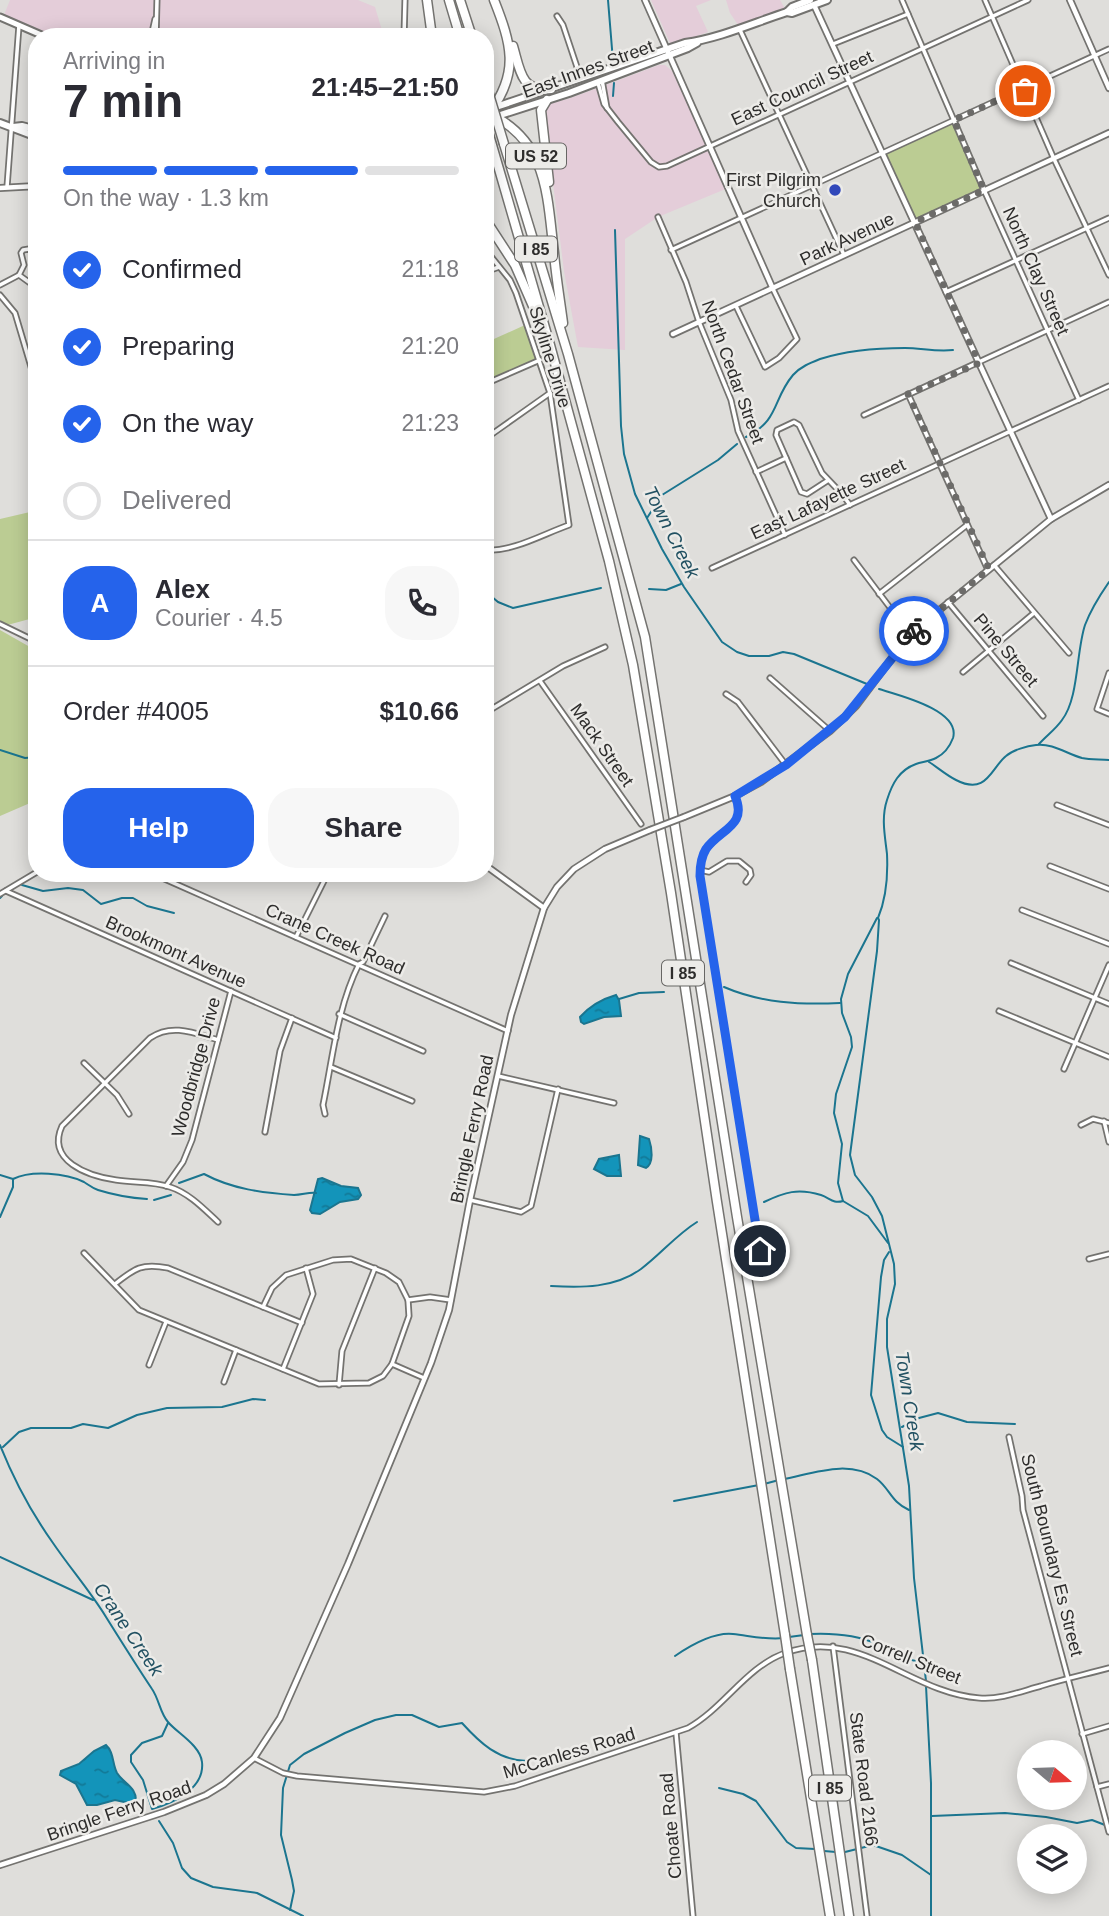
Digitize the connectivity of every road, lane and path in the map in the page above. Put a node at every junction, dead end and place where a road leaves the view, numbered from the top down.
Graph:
1 (157, 0) edge
2 (405, 0) edge
3 (427, 0) edge
4 (449, 0) edge
5 (460, 0) edge
6 (494, 0) edge
7 (645, 0) edge
8 (827, 0) edge
9 (902, 0) edge
10 (985, 0) edge
11 (1028, 0) edge
12 (1070, 0) edge
13 (812, 2) edge
14 (908, 14) junction
15 (557, 16) dead end
16 (992, 16) junction
17 (0, 17) edge
18 (19, 24) junction
19 (28, 28) edge
20 (155, 28) edge
21 (404, 28) edge
22 (429, 28) edge
23 (457, 28) edge
24 (469, 28) edge
25 (740, 28) junction
26 (833, 44) junction
27 (922, 48) junction
28 (1109, 49) edge
29 (668, 52) junction
30 (1095, 56) junction
31 (581, 79) junction
32 (600, 81) junction
33 (851, 82) junction
34 (1024, 88) junction
35 (1109, 88) edge
36 (551, 89) junction
37 (547, 100) junction
38 (494, 106) edge
39 (494, 111) edge
40 (494, 112) edge
41 (494, 113) edge
42 (779, 114) junction
43 (494, 117) edge
44 (954, 120) junction
45 (0, 123) edge
46 (13, 127) junction
47 (28, 128) edge
48 (1109, 133) edge
49 (28, 134) edge
50 (710, 147) junction
51 (494, 152) edge
52 (884, 153) junction
53 (1054, 159) junction
54 (812, 185) junction
55 (28, 186) edge
56 (7, 187) junction
57 (0, 188) edge
58 (984, 190) junction
59 (658, 217) dead end
60 (741, 217) junction
61 (1109, 218) edge
62 (915, 222) junction
63 (551, 223) junction
64 (1087, 228) junction
65 (494, 233) edge
66 (28, 250) edge
67 (671, 250) junction
68 (844, 256) junction
69 (1016, 260) junction
70 (494, 261) edge
71 (499, 267) junction
72 (494, 269) edge
73 (19, 275) junction
74 (1109, 275) edge
75 (28, 282) edge
76 (0, 285) edge
77 (773, 289) junction
78 (947, 292) junction
79 (0, 295) edge
80 (1109, 302) edge
81 (736, 306) junction
82 (699, 322) junction
83 (1048, 331) junction
84 (673, 334) dead end
85 (550, 345) junction
86 (568, 354) junction
87 (28, 357) edge
88 (540, 360) junction
89 (979, 363) junction
90 (494, 380) edge
91 (1109, 386) edge
92 (550, 393) junction
93 (908, 394) junction
94 (1079, 400) junction
95 (864, 415) dead end
96 (1010, 431) junction
97 (494, 433) edge
98 (786, 458) junction
99 (939, 464) junction
100 (755, 472) junction
101 (827, 481) junction
102 (1109, 485) edge
103 (850, 505) junction
104 (1051, 519) junction
105 (967, 525) junction
106 (785, 535) junction
107 (494, 551) edge
108 (854, 560) dead end
109 (991, 567) junction
110 (712, 568) dead end
111 (879, 594) junction
112 (948, 602) junction
113 (1034, 612) junction
114 (0, 624) edge
115 (910, 634) junction
116 (28, 638) edge
117 (605, 647) dead end
118 (989, 651) junction
119 (1069, 653) dead end
120 (963, 672) dead end
121 (1109, 673) edge
122 (770, 678) dead end
123 (540, 681) junction
124 (726, 694) dead end
125 (494, 708) edge
126 (1109, 715) edge
127 (1043, 716) dead end
128 (830, 731) junction
129 (786, 765) junction
130 (735, 796) junction
131 (1057, 804) dead end
132 (641, 824) dead end
133 (1109, 825) edge
134 (1050, 866) dead end
135 (700, 870) junction
136 (494, 872) edge
137 (28, 878) edge
138 (171, 882) edge
139 (324, 882) edge
140 (746, 882) dead end
141 (1109, 889) edge
142 (6, 891) junction
143 (0, 894) edge
144 (544, 908) junction
145 (1022, 910) dead end
146 (385, 915) dead end
147 (296, 937) junction
148 (1109, 944) edge
149 (1010, 963) dead end
150 (359, 964) junction
151 (1109, 965) edge
152 (231, 991) junction
153 (1096, 998) junction
154 (1109, 1004) edge
155 (999, 1011) dead end
156 (340, 1014) junction
157 (292, 1018) junction
158 (508, 1031) junction
159 (336, 1038) junction
160 (218, 1040) junction
161 (1076, 1043) junction
162 (423, 1051) dead end
163 (1109, 1057) edge
164 (84, 1063) dead end
165 (331, 1067) junction
166 (1064, 1069) dead end
167 (498, 1076) junction
168 (105, 1083) junction
169 (558, 1089) junction
170 (412, 1101) dead end
171 (614, 1103) dead end
172 (129, 1114) dead end
173 (325, 1114) dead end
174 (1107, 1122) edge
175 (1081, 1125) dead end
176 (265, 1132) dead end
177 (1109, 1142) edge
178 (166, 1186) junction
179 (470, 1200) junction
180 (218, 1222) dead end
181 (760, 1251) dead end
182 (85, 1253) dead end
183 (1109, 1254) edge
184 (1089, 1259) dead end
185 (306, 1268) junction
186 (374, 1268) junction
187 (115, 1284) junction
188 (408, 1300) junction
189 (451, 1300) junction
190 (263, 1307) junction
191 (166, 1322) junction
192 (302, 1323) junction
193 (236, 1350) junction
194 (392, 1364) junction
195 (149, 1366) dead end
196 (283, 1369) junction
197 (424, 1378) junction
198 (224, 1382) dead end
199 (339, 1385) junction
200 (1009, 1437) dead end
201 (825, 1646) joint
202 (833, 1646) junction
203 (1109, 1668) edge
204 (1068, 1679) junction
205 (1109, 1727) edge
206 (676, 1733) junction
207 (1082, 1734) junction
208 (254, 1758) junction
209 (1109, 1784) edge
210 (1097, 1787) junction
211 (1108, 1827) edge
212 (0, 1865) edge
213 (693, 1916) edge
214 (830, 1916) edge
215 (849, 1916) edge
216 (867, 1916) edge

1 - 20 street
2 - 21 street
3 - 22 highway
4 - 23 highway
5 - 24 highway
6 - 36 highway
6 - 38 highway
7 - 29 street
8 - 13 main road, East Innes Street
9 - 14 street, North Clay Street
10 - 16 street
11 - 16 street, East Council Street
12 - 30 street
13 - 25 main road, East Innes Street
13 - 26 street
14 - 26 street
14 - 27 street, North Clay Street
15 - 31 street
16 - 27 street, East Council Street
16 - 34 street
17 - 18 main road
18 - 19 main road
18 - 46 street
25 - 29 main road, East Innes Street
25 - 42 street
26 - 33 street
27 - 33 street, East Council Street
27 - 44 street, North Clay Street
28 - 30 street
29 - 31 main road, East Innes Street
29 - 32 main road, East Innes Street
29 - 50 street
30 - 34 street
30 - 35 street
31 - 36 main road, East Innes Street
32 - 37 main road, East Innes Street
32 - 50 street, East Council Street
33 - 42 street, East Council Street
33 - 52 street
34 - 44 street
34 - 53 street
36 - 40 main road, East Innes Street
37 - 41 main road, East Innes Street
37 - 63 highway
39 - 86 highway, I 85, bridge
42 - 50 street, East Council Street
42 - 54 street
43 - 63 highway, US 52
44 - 52 street
44 - 58 street, North Clay Street
45 - 46 main road
46 - 47 main road
46 - 49 main road
46 - 56 street
48 - 53 street, Park Avenue
50 - 60 street
51 - 85 highway, I 85, bridge
52 - 54 street
52 - 62 street
53 - 58 street, Park Avenue
53 - 64 street
54 - 60 street
54 - 68 street
55 - 56 street
56 - 57 street
58 - 62 street, Park Avenue
58 - 69 street, North Clay Street
59 - 67 street, North Cedar Street
60 - 67 street
60 - 77 street
61 - 64 street
62 - 68 street, Park Avenue
62 - 78 street
63 - 86 highway, US 52
64 - 69 street
64 - 74 street
65 - 85 highway
66 - 73 street
67 - 82 street, North Cedar Street
68 - 77 street, Park Avenue
69 - 78 street
69 - 83 street, North Clay Street
70 - 71 street, Skyline Drive
71 - 72 street
71 - 88 street, Skyline Drive
73 - 75 street
73 - 76 street
77 - 81 street, Park Avenue
77 - 81 street
78 - 89 street
79 - 87 street
80 - 83 street
81 - 82 street, Park Avenue
82 - 84 street, Park Avenue
82 - 100 street, North Cedar Street
83 - 89 street
83 - 94 street, North Clay Street
85 - 214 highway, I 85, bridge
86 - 215 highway, I 85, bridge
88 - 90 street
88 - 92 street, Skyline Drive
89 - 93 street
89 - 96 street
91 - 94 street, East Lafayette Street
92 - 97 street
92 - 107 street, Skyline Drive
93 - 95 street
93 - 99 street
94 - 96 street, East Lafayette Street
96 - 99 street, East Lafayette Street
96 - 104 street
98 - 100 street
98 - 101 street
98 - 101 street
99 - 103 street, East Lafayette Street
99 - 105 street
100 - 106 street, North Cedar Street
101 - 103 street
102 - 104 street, Bringle Ferry Road
103 - 106 street, East Lafayette Street
104 - 109 street, Bringle Ferry Road
105 - 109 street
105 - 111 street
106 - 110 street, East Lafayette Street
108 - 111 street
109 - 112 street, Bringle Ferry Road
109 - 113 street
111 - 115 street
112 - 115 street, Bringle Ferry Road
112 - 118 street, Pine Street
113 - 118 street
113 - 119 street
114 - 116 street
115 - 128 street, Bringle Ferry Road
117 - 123 street
118 - 120 street
118 - 127 street, Pine Street
121 - 126 street
122 - 128 street
123 - 125 street
123 - 132 street, Mack Street
124 - 129 street
128 - 129 street, Bringle Ferry Road
129 - 130 street, Bringle Ferry Road
130 - 135 street
130 - 144 street, Bringle Ferry Road, bridge
131 - 133 street
134 - 141 street
135 - 140 street
135 - 181 street
136 - 144 street
137 - 142 street
138 - 147 street, Crane Creek Road
139 - 147 street
142 - 143 street
142 - 152 street, Brookmont Avenue
144 - 158 street, Bringle Ferry Road
145 - 148 street
146 - 150 street
147 - 150 street, Crane Creek Road
149 - 153 street
150 - 156 street
150 - 158 street, Crane Creek Road
151 - 153 street
152 - 157 street, Brookmont Avenue
152 - 160 street, Woodbridge Drive
153 - 154 street
153 - 161 street
155 - 161 street
156 - 159 street
156 - 162 street
157 - 159 street, Brookmont Avenue
157 - 176 street
158 - 167 street, Bringle Ferry Road
159 - 165 street
160 - 168 street
160 - 178 street, Woodbridge Drive
161 - 163 street
161 - 166 street
164 - 168 street
165 - 170 street
165 - 173 street
167 - 169 street
167 - 179 street, Bringle Ferry Road
168 - 172 street
168 - 178 street
169 - 171 street
169 - 179 street
174 - 175 street
174 - 177 street
178 - 180 street
179 - 189 street, Bringle Ferry Road
182 - 187 street
183 - 184 street
185 - 186 street
185 - 190 street
185 - 192 street
186 - 188 street
186 - 199 street
187 - 190 street
187 - 191 street
188 - 189 street
188 - 194 street
189 - 197 street, Bringle Ferry Road
190 - 192 street
191 - 193 street
191 - 195 street
192 - 196 street
193 - 196 street
193 - 198 street
194 - 197 street
194 - 199 street
196 - 199 street
197 - 208 street, Bringle Ferry Road
200 - 204 street, South Boundary Es Street
201 - 202 street, Correll Street
201 - 206 street, McCanless Road
202 - 204 street, Correll Street
202 - 216 street, State Road 2166
203 - 204 street, Correll Street
204 - 207 street, South Boundary Es Street
205 - 207 street
206 - 208 street, McCanless Road
206 - 213 street, Choate Road
207 - 210 street, South Boundary Es Street
208 - 212 street, Bringle Ferry Road
209 - 210 street
210 - 211 street, South Boundary Es Street

